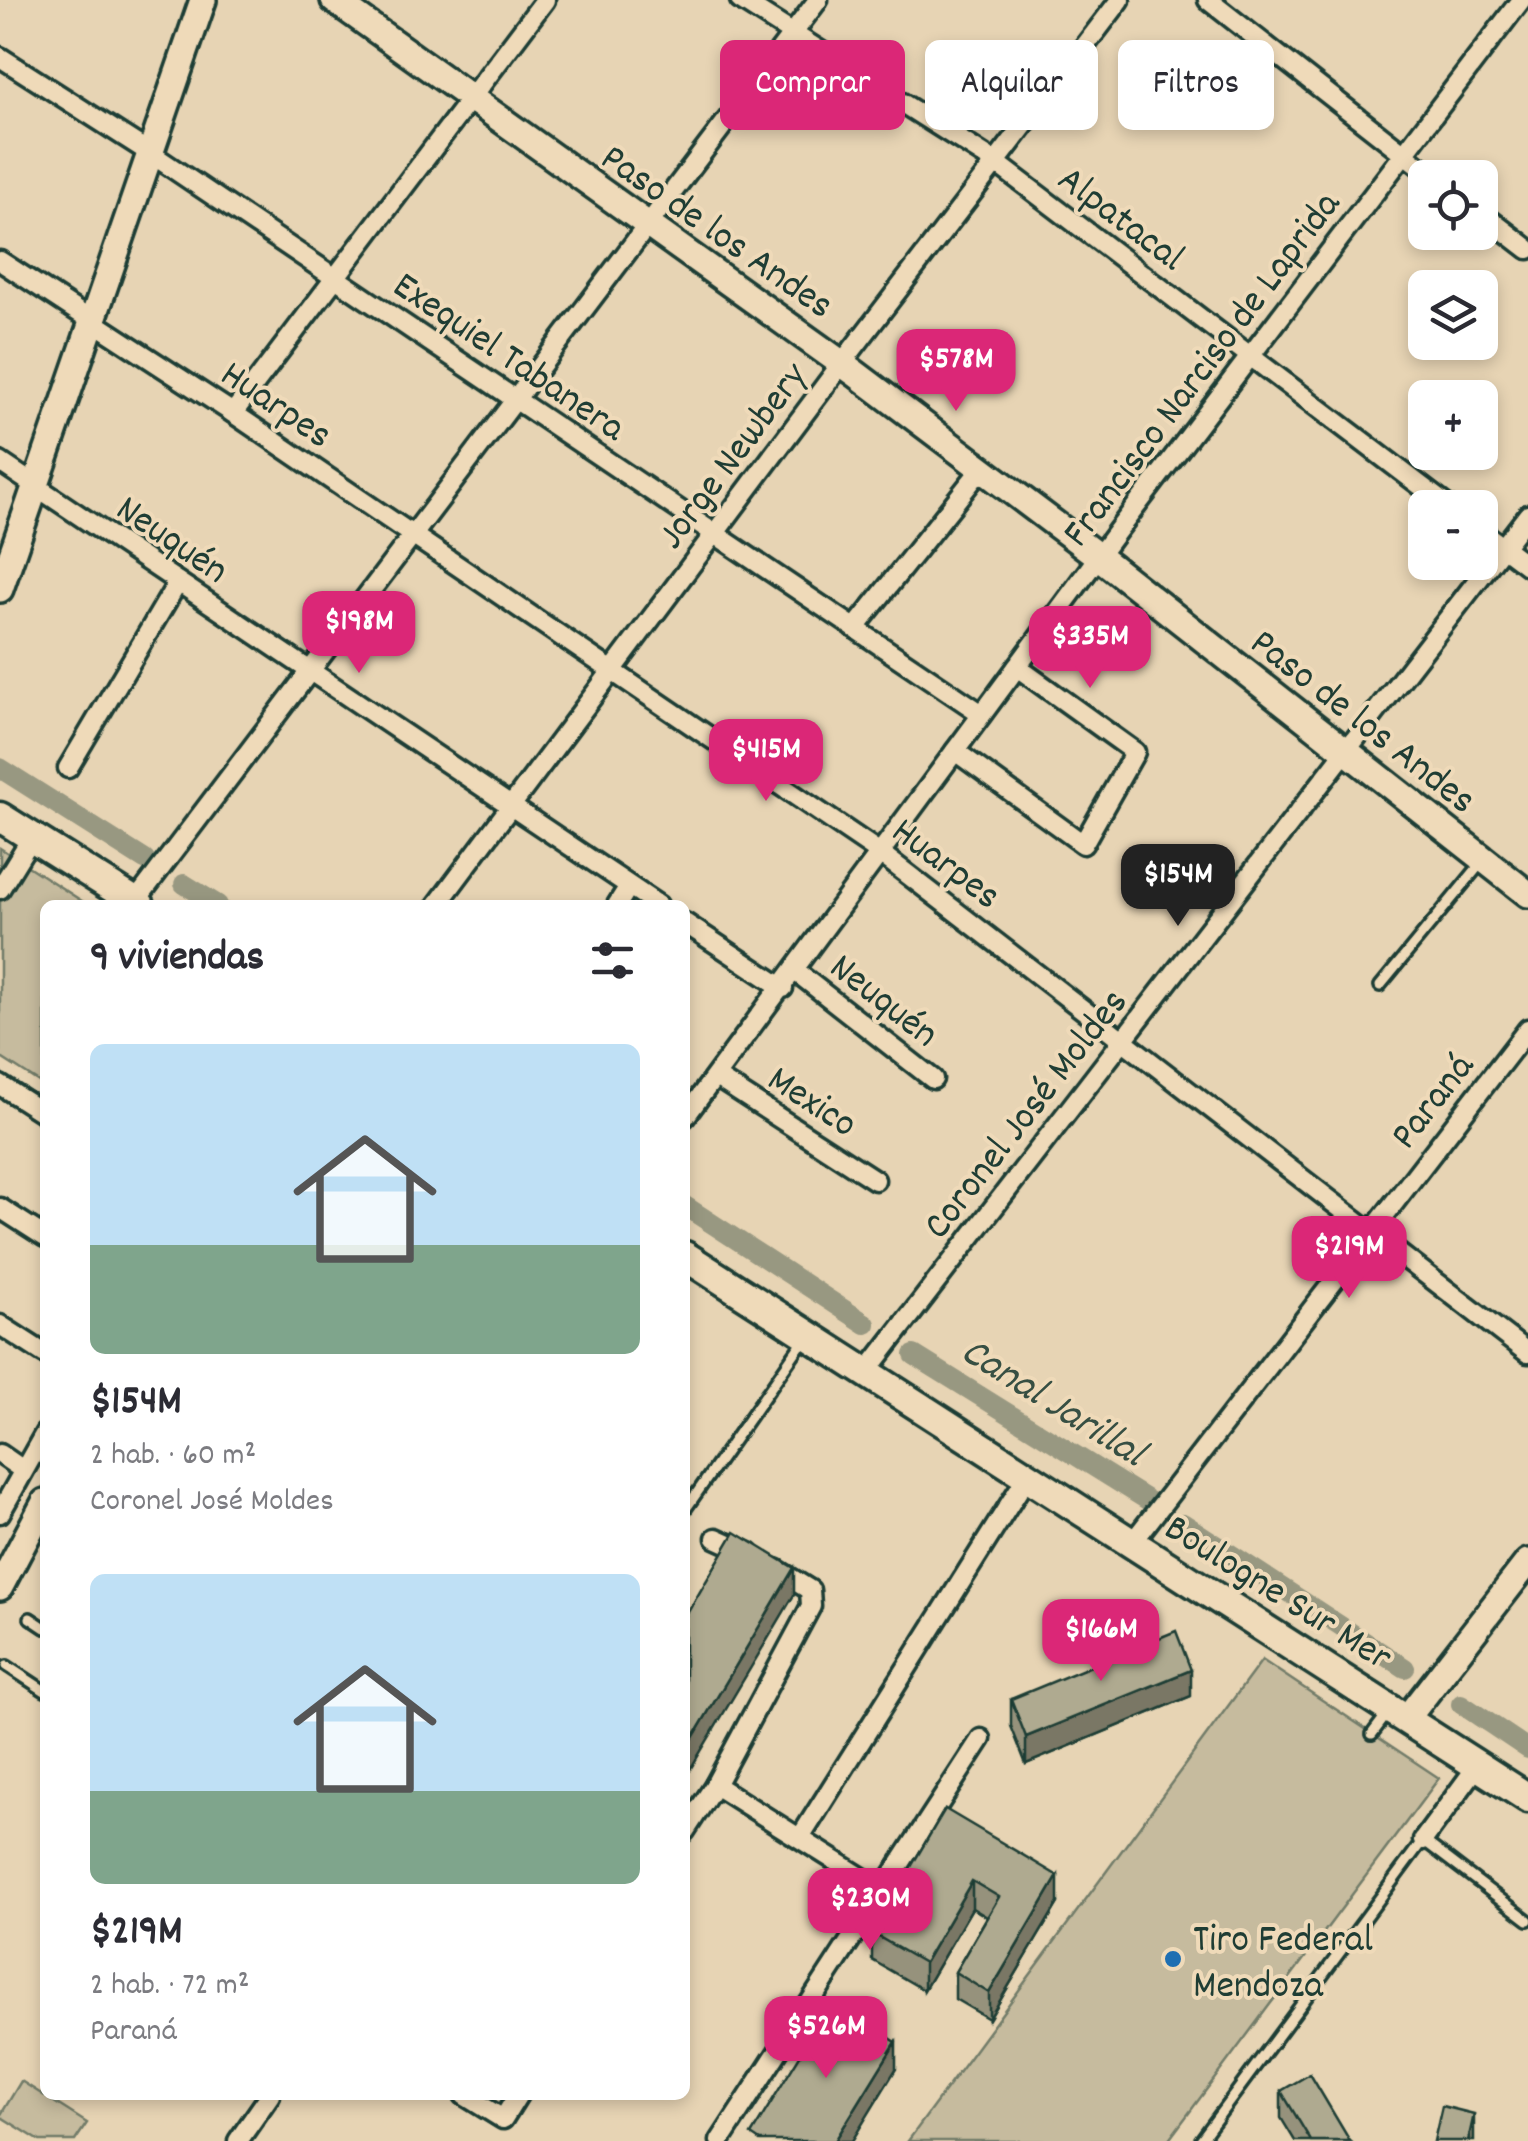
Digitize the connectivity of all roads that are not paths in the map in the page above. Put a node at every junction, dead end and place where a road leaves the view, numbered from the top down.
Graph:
1 (203, 0) edge
2 (334, 0) edge
3 (544, 0) edge
4 (740, 0) edge
5 (818, 0) edge
6 (1120, 0) edge
7 (1208, 0) edge
8 (1521, 0) edge
9 (1528, 7) edge
10 (791, 35) junction
11 (0, 57) edge
12 (471, 98) junction
13 (150, 153) junction
14 (1404, 154) junction
15 (1412, 160) edge
16 (995, 162) junction
17 (648, 226) junction
18 (1498, 226) edge
19 (1528, 249) edge
20 (0, 261) edge
21 (334, 278) junction
22 (92, 320) junction
23 (1250, 357) junction
24 (842, 363) junction
25 (517, 400) junction
26 (233, 413) junction
27 (0, 462) edge
28 (982, 468) junction
29 (36, 485) junction
30 (1426, 490) edge
31 (1528, 515) edge
32 (715, 533) junction
33 (414, 536) junction
34 (1498, 544) edge
35 (1503, 548) junction
36 (1099, 557) junction
37 (1528, 566) edge
38 (178, 582) junction
39 (0, 589) edge
40 (855, 628) junction
41 (1017, 667) junction
42 (612, 670) junction
43 (312, 672) junction
44 (982, 714) junction
45 (954, 751) junction
46 (1345, 752) junction
47 (68, 768) dead end
48 (510, 806) junction
49 (0, 817) edge
50 (32, 837) junction
51 (880, 853) junction
52 (1484, 860) junction
53 (629, 886) junction
54 (0, 889) edge
55 (1528, 894) edge
56 (132, 900) edge
57 (139, 900) edge
58 (441, 900) edge
59 (620, 900) edge
60 (650, 900) edge
61 (690, 926) edge
62 (795, 972) junction
63 (1380, 986) dead end
64 (783, 988) junction
65 (1528, 1029) edge
66 (1124, 1039) junction
67 (716, 1077) junction
68 (933, 1079) dead end
69 (0, 1084) edge
70 (40, 1111) edge
71 (690, 1111) edge
72 (874, 1180) dead end
73 (0, 1208) edge
74 (1372, 1231) junction
75 (40, 1233) edge
76 (690, 1259) edge
77 (0, 1325) edge
78 (807, 1334) junction
79 (40, 1351) edge
80 (1528, 1352) edge
81 (866, 1372) junction
82 (40, 1441) edge
83 (0, 1454) edge
84 (23, 1470) junction
85 (1028, 1475) junction
86 (690, 1503) edge
87 (40, 1511) edge
88 (0, 1513) edge
89 (716, 1538) dead end
90 (1132, 1543) junction
91 (1528, 1562) edge
92 (0, 1587) edge
93 (30, 1618) dead end
94 (40, 1625) edge
95 (8, 1666) dead end
96 (40, 1687) edge
97 (1399, 1713) junction
98 (1372, 1734) dead end
99 (981, 1740) dead end
100 (1478, 1764) junction
101 (714, 1785) junction
102 (1528, 1798) edge
103 (690, 1824) edge
104 (800, 1838) junction
105 (1423, 1840) junction
106 (883, 1891) junction
107 (1528, 1920) edge
108 (267, 2100) edge
109 (472, 2100) edge
110 (515, 2100) edge
111 (238, 2141) edge
112 (720, 2141) edge
113 (1200, 2141) edge

1 - 13 street
2 - 12 street, Paso de los Andes
3 - 12 street
4 - 10 street, Alpatacal
5 - 10 street
6 - 16 street, Jorge Newbery
7 - 14 street
8 - 9 street
8 - 14 street, Francisco Narciso de Laprida
10 - 16 street, Alpatacal
10 - 17 street
11 - 13 street, Exequiel Tabanera
12 - 17 street, Paso de los Andes
12 - 21 street
13 - 21 street, Exequiel Tabanera
13 - 22 street
14 - 15 street
14 - 23 street, Francisco Narciso de Laprida
16 - 23 street, Alpatacal
16 - 24 street, Jorge Newbery
17 - 24 street, Paso de los Andes
17 - 25 street
18 - 19 street
20 - 22 street, Huarpes
21 - 25 street, Exequiel Tabanera
21 - 26 street
22 - 26 street, Huarpes
22 - 29 street
23 - 30 street, Alpatacal
23 - 36 street, Francisco Narciso de Laprida
24 - 28 street, Paso de los Andes
24 - 32 street, Jorge Newbery
25 - 32 street, Exequiel Tabanera
25 - 33 street
26 - 33 street, Huarpes
27 - 29 street, Neuquén
28 - 36 street, Paso de los Andes
28 - 40 street
29 - 38 street, Neuquén
29 - 39 street
31 - 35 street, Coronel José Moldes
32 - 40 street, Exequiel Tabanera
32 - 42 street, Jorge Newbery
33 - 42 street, Huarpes
33 - 43 street
34 - 35 street
35 - 37 street
35 - 46 street, Coronel José Moldes
36 - 41 street, Francisco Narciso de Laprida
36 - 46 street, Paso de los Andes
38 - 43 street, Neuquén
38 - 47 street
40 - 44 street, Exequiel Tabanera
41 - 44 street, Francisco Narciso de Laprida
41 - 45 street
42 - 48 street, Jorge Newbery
42 - 51 street, Huarpes
43 - 48 street, Neuquén
43 - 57 street
44 - 45 street, Francisco Narciso de Laprida
45 - 51 street, Francisco Narciso de Laprida
46 - 52 street, Paso de los Andes
46 - 66 street, Coronel José Moldes
48 - 53 street, Neuquén
48 - 58 street, Jorge Newbery
49 - 50 main road
50 - 54 street
50 - 56 main road
51 - 62 street, Francisco Narciso de Laprida
51 - 66 street, Huarpes
52 - 55 street, Paso de los Andes
52 - 63 lane
53 - 59 street
53 - 60 street, Neuquén
61 - 64 street, Neuquén
62 - 64 street, Francisco Narciso de Laprida
62 - 68 street, Neuquén
64 - 67 street, Francisco Narciso de Laprida
65 - 74 street, Paraná
66 - 74 street, Huarpes
66 - 81 street, Coronel José Moldes
67 - 71 street, Francisco Narciso de Laprida
67 - 72 street, Mexico
69 - 70 street
73 - 75 street
74 - 80 street, Huarpes
74 - 90 street, Paraná
76 - 78 main road, Boulogne Sur Mer
77 - 79 street
78 - 81 main road, Boulogne Sur Mer
78 - 86 lane
81 - 85 main road, Boulogne Sur Mer
82 - 84 street
83 - 84 street
84 - 88 street
85 - 90 main road, Boulogne Sur Mer
85 - 104 street
87 - 92 street
89 - 101 street
90 - 97 main road, Boulogne Sur Mer
91 - 97 street
93 - 94 lane
95 - 96 lane
97 - 98 lane
97 - 100 main road, Boulogne Sur Mer
99 - 106 street
100 - 102 main road, Boulogne Sur Mer
100 - 105 street
101 - 103 street
101 - 104 street
104 - 106 street
105 - 107 lane
105 - 113 lane
106 - 112 street
108 - 111 street
109 - 110 street

